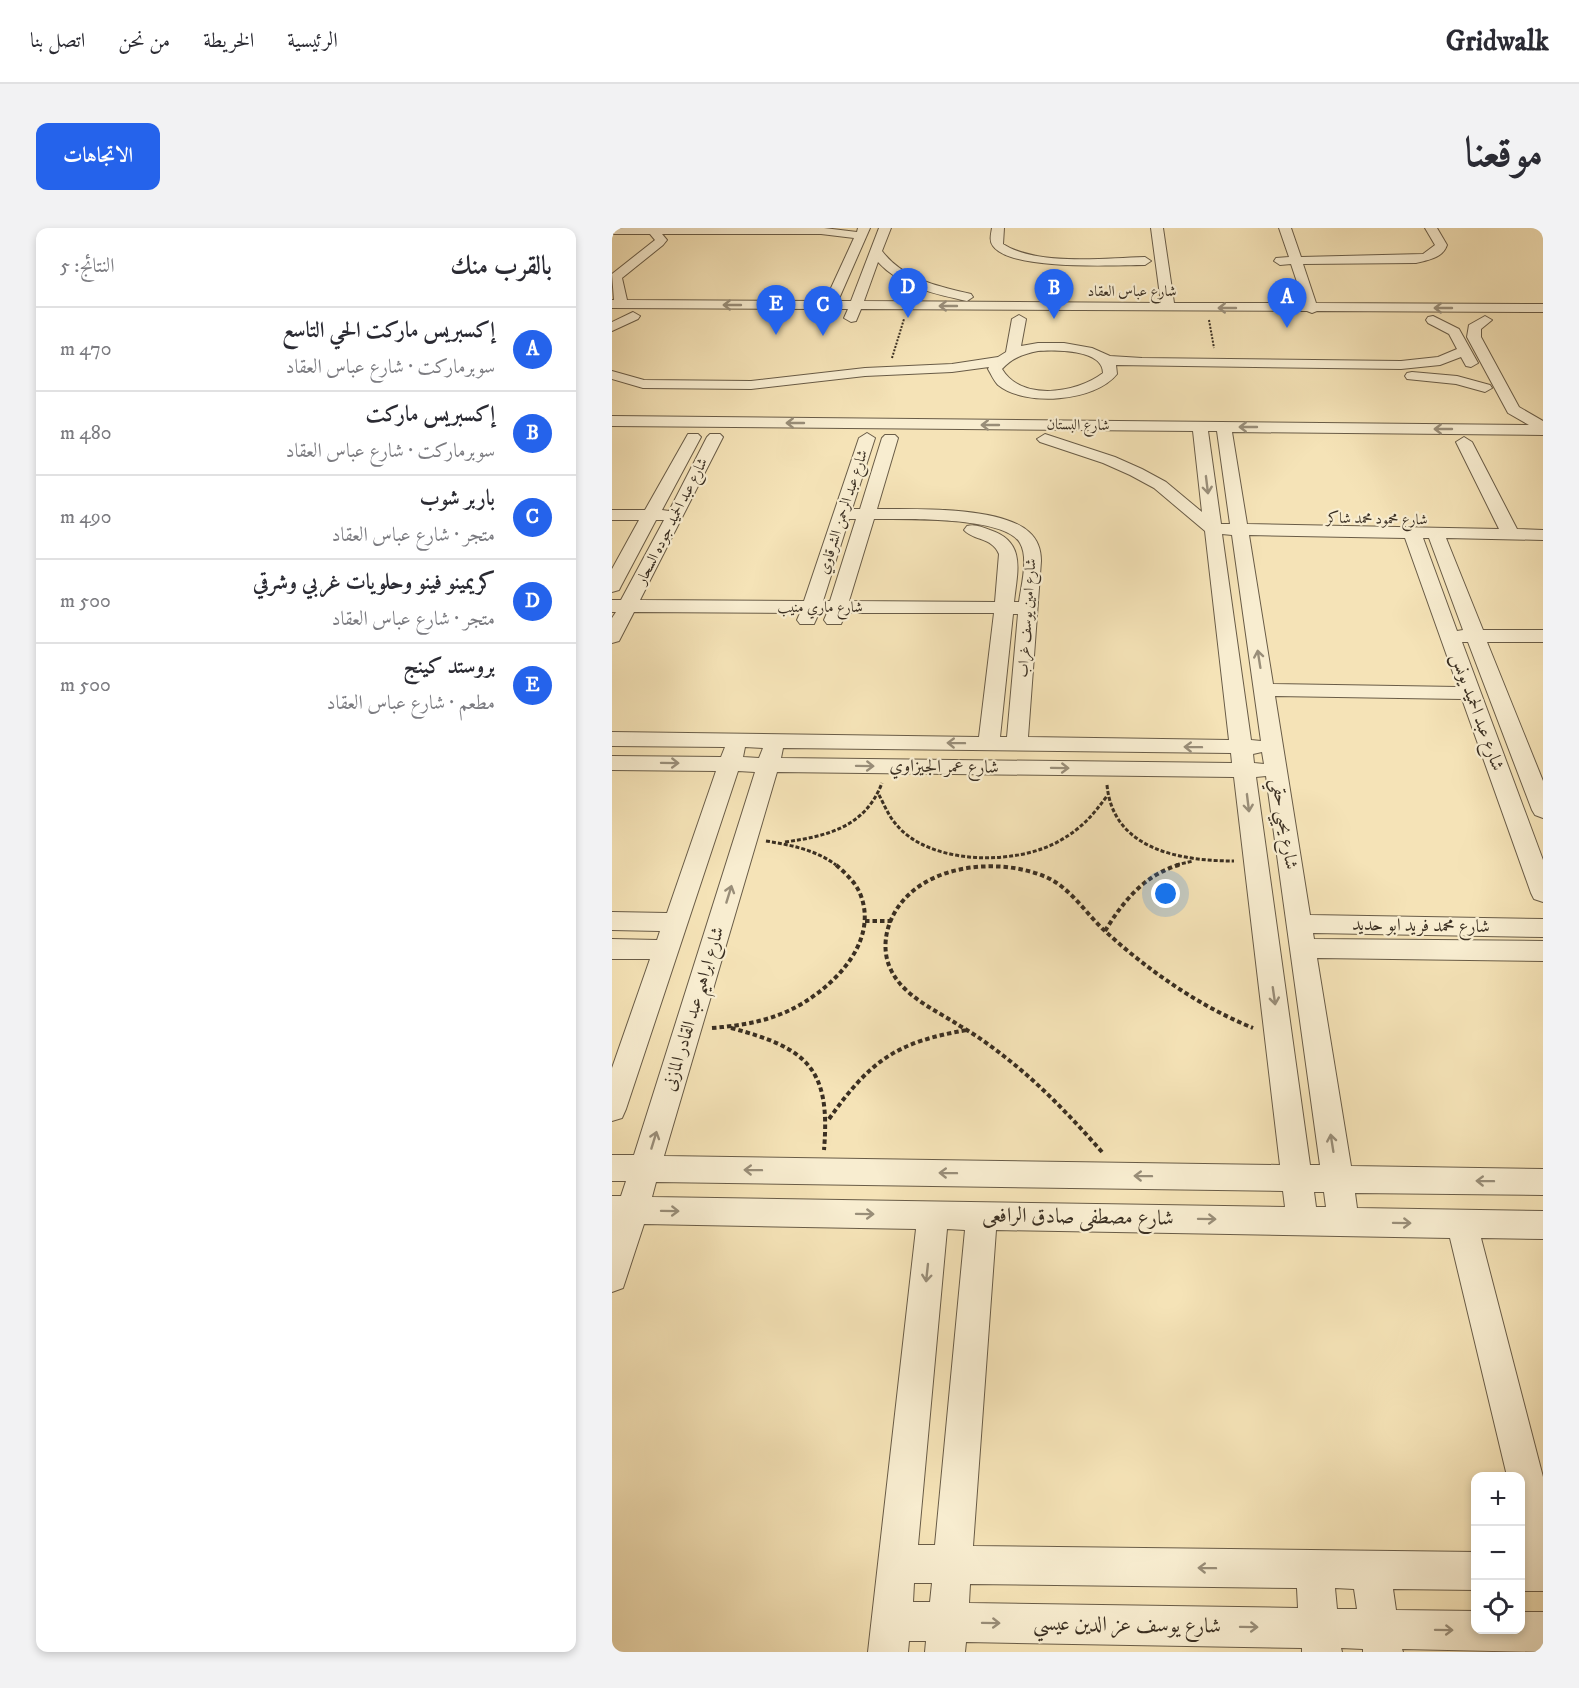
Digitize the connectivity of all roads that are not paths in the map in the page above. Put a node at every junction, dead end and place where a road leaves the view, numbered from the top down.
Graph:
1 (799, 228) edge
2 (825, 228) edge
3 (885, 228) edge
4 (998, 228) edge
5 (1157, 228) edge
6 (1285, 228) edge
7 (1431, 228) edge
8 (658, 229) edge
9 (612, 231) edge
10 (863, 232) edge
11 (1011, 239) dead end
12 (1423, 244) dead end
13 (876, 251) junction
14 (1279, 259) dead end
15 (1295, 259) junction
16 (1289, 290) dead end
17 (1526, 296) dead end
18 (616, 304) edge
19 (1044, 307) junction
20 (1168, 308) junction
21 (1294, 309) junction
22 (1312, 309) junction
23 (1543, 309) edge
24 (827, 312) junction
25 (853, 312) junction
26 (1482, 314) junction
27 (612, 316) edge
28 (633, 316) junction
29 (1019, 319) junction
30 (1433, 320) junction
31 (1543, 320) edge
32 (612, 327) edge
33 (1465, 351) junction
34 (1007, 357) junction
35 (1104, 358) junction
36 (952, 368) junction
37 (612, 375) edge
38 (998, 377) junction
39 (1103, 382) junction
40 (1485, 388) junction
41 (770, 394) junction
42 (1035, 404) junction
43 (1059, 404) junction
44 (1490, 416) junction
45 (612, 422) edge
46 (763, 423) junction
47 (1016, 425) junction
48 (1073, 425) junction
49 (1543, 429) edge
50 (1201, 433) junction
51 (1225, 434) junction
52 (612, 436) edge
53 (693, 436) junction
54 (715, 437) junction
55 (867, 438) junction
56 (890, 438) junction
57 (1045, 439) junction
58 (1464, 442) junction
59 (1543, 443) edge
60 (612, 515) edge
61 (840, 520) junction
62 (865, 520) junction
63 (647, 521) junction
64 (672, 521) junction
65 (1212, 523) junction
66 (1239, 523) junction
67 (1543, 523) edge
68 (612, 525) edge
69 (1507, 527) junction
70 (1412, 532) junction
71 (1435, 532) junction
72 (1543, 535) edge
73 (612, 586) edge
74 (618, 612) edge
75 (809, 613) junction
76 (836, 614) junction
77 (1004, 615) junction
78 (1028, 615) junction
79 (1543, 622) edge
80 (1472, 628) junction
81 (1450, 636) junction
82 (1543, 636) edge
83 (612, 638) edge
84 (1264, 690) junction
85 (1470, 693) junction
86 (612, 739) edge
87 (989, 744) junction
88 (1017, 744) junction
89 (1241, 747) junction
90 (1273, 748) junction
91 (734, 752) junction
92 (772, 753) junction
93 (1494, 757) junction
94 (1533, 758) edge
95 (612, 763) edge
96 (1244, 770) junction
97 (1276, 771) junction
98 (1501, 778) junction
99 (1537, 779) edge
100 (1543, 810) edge
101 (1543, 893) edge
102 (612, 921) edge
103 (676, 922) junction
104 (1543, 927) edge
105 (1301, 936) junction
106 (612, 949) edge
107 (667, 950) junction
108 (1543, 951) edge
109 (612, 1109) edge
110 (612, 1168) edge
111 (645, 1169) junction
112 (1297, 1178) junction
113 (1338, 1179) junction
114 (1543, 1182) edge
115 (622, 1211) edge
116 (933, 1215) junction
117 (982, 1216) junction
118 (1302, 1221) junction
119 (1344, 1222) junction
120 (1462, 1224) junction
121 (1543, 1225) edge
122 (612, 1277) edge
123 (1543, 1550) edge
124 (897, 1564) junction
125 (952, 1565) junction
126 (1314, 1569) junction
127 (1371, 1570) junction
128 (1471, 1571) edge
129 (1525, 1572) edge
130 (1543, 1572) edge
131 (1543, 1632) edge
132 (889, 1636) edge
133 (946, 1637) edge
134 (1321, 1640) edge
135 (1381, 1640) edge

1 - 2 street
3 - 13 street
4 - 11 street
5 - 20 street
6 - 15 street
7 - 15 street
8 - 9 street
8 - 10 street
8 - 18 street
10 - 24 street
12 - 15 street
13 - 19 street
13 - 25 street
14 - 15 street
15 - 22 street
16 - 21 street
17 - 26 street
24 -> 18 street, شارع عباس العقاد
19 - 20 street, شارع عباس العقاد
19 -> 25 street, شارع عباس العقاد
21 -> 20 street, شارع عباس العقاد
21 - 22 street, شارع عباس العقاد
26 -> 22 street, شارع عباس العقاد
23 - 26 street, شارع عباس العقاد
24 - 25 street, شارع عباس العقاد
24 - 28 street, شارع عباس العقاد
25 - 29 street, شارع عباس العقاد
26 - 30 street, شارع عباس العقاد
26 - 31 street, شارع عباس العقاد
26 - 49 street
27 - 28 street, شارع عباس العقاد
28 - 32 street
29 - 30 street, شارع عباس العقاد
29 - 34 street
30 - 33 street
33 - 35 street
33 - 40 street
34 - 35 street
34 - 36 street
34 - 38 street
35 - 39 street
36 - 38 street
36 - 41 street
37 - 41 street
38 - 42 street
39 - 40 street
39 - 43 street
40 - 44 street
41 - 46 street
42 - 43 street
42 - 47 street
43 - 48 street
44 - 49 street, شارع البستان
44 -> 51 street, شارع البستان
45 - 46 street, شارع البستان
47 -> 46 street, شارع البستان
47 - 48 street, شارع البستان
48 - 50 street, شارع البستان
50 - 51 street, شارع البستان
50 - 57 street, شارع البستان
50 -> 65 street, شارع يحيي حقي
51 - 58 street, شارع البستان
51 - 66 street, شارع يحيي حقي
52 - 53 street, شارع البستان
53 - 54 street, شارع البستان
53 - 63 street, شارع عبد الحميد جوده السحار
54 - 55 street, شارع البستان
54 - 64 street, شارع عبد الحميد جوده السحار
55 - 56 street, شارع البستان
55 - 61 street, شارع عبد الرحمن الشرقاوي
56 - 57 street, شارع البستان
56 - 62 street, شارع عبد الرحمن الشرقاوي
57 - 65 street
58 - 59 street, شارع البستان
58 - 69 street
60 - 63 street
61 - 62 street, شارع امين يوسف غراب
61 - 75 street, شارع عبد الرحمن الشرقاوي
62 - 76 street, شارع عبد الرحمن الشرقاوي
62 - 77 street, شارع امين يوسف غراب
62 - 78 street, شارع امين يوسف غراب
63 - 64 street
63 - 68 street
63 - 73 street, شارع عبد الحميد جوده السحار
64 - 74 street, شارع عبد الحميد جوده السحار
65 - 66 street, شارع محمود محمد شاكر
65 - 89 street, شارع يحيي حقي
66 - 69 street, شارع محمود محمد شاكر
66 - 70 street, شارع محمود محمد شاكر
84 -> 66 street, شارع يحيي حقي
67 - 69 street, شارع محمود محمد شاكر
69 - 71 street, شارع محمود محمد شاكر
69 - 72 street, شارع محمود محمد شاكر
70 - 71 street, شارع محمود محمد شاكر
70 - 81 street, شارع عبد الحميد يونس
71 - 80 street, شارع عبد الحميد يونس
74 - 75 street, شارع ماري منيب
74 - 83 street, شارع عبد الحميد جوده السحار
75 - 76 street, شارع ماري منيب
76 - 77 street, شارع ماري منيب
77 - 78 street, شارع ماري منيب
77 - 87 street, شارع امين يوسف غراب
78 - 88 street, شارع امين يوسف غراب
79 - 80 street
80 - 81 street
80 - 82 street
80 - 94 street, شارع عبد الحميد يونس
81 - 85 street, شارع عبد الحميد يونس
84 - 85 street
84 - 90 street, شارع يحيي حقي
85 - 93 street, شارع عبد الحميد يونس
86 - 91 street, شارع عمر الجيزاوي
87 - 88 street, شارع عمر الجيزاوي
87 -> 92 street, شارع عمر الجيزاوي
89 -> 88 street, شارع عمر الجيزاوي
89 - 90 street, شارع عمر الجيزاوي
89 - 96 street, شارع يحيي حقي
90 - 97 street, شارع يحيي حقي
91 - 92 street, شارع عمر الجيزاوي
95 -> 91 street, شارع عمر الجيزاوي
91 - 103 street
92 -> 96 street, شارع عمر الجيزاوي
111 -> 92 street, شارع ابراهيم عبد القادر المازنى
93 - 94 street
93 - 98 street, شارع عبد الحميد يونس
94 - 99 street, شارع عبد الحميد يونس
96 - 97 street, شارع عمر الجيزاوي
96 -> 112 street, شارع يحيي حقي
97 - 105 street, شارع يحيي حقي
98 - 99 street
98 - 101 street, شارع عبد الحميد يونس
99 - 100 street, شارع عبد الحميد يونس
102 - 103 street
103 - 107 street
104 - 105 street, شارع محمد فريد ابو حديد
105 - 108 street, شارع محمد فريد ابو حديد
113 -> 105 street, شارع يحيي حقي
106 - 107 street
107 - 109 street
110 - 111 street
112 -> 111 street
111 - 115 street, شارع ابراهيم عبد القادر المازنى
112 - 113 street
112 - 118 street, شارع يحيي حقي
114 -> 113 street
113 - 119 street, شارع يحيي حقي
115 -> 116 street, شارع مصطفى صادق الرافعى
115 - 122 street, شارع ابراهيم عبد القادر المازنى
116 - 117 street, شارع مصطفى صادق الرافعى
116 -> 124 street
117 -> 118 street, شارع مصطفى صادق الرافعى
117 - 125 street
118 - 119 street, شارع مصطفى صادق الرافعى
119 -> 120 street, شارع مصطفى صادق الرافعى
120 - 121 street, شارع مصطفى صادق الرافعى
120 - 123 street
124 - 125 street
124 - 132 street
126 -> 125 street
125 - 133 street
126 - 127 street
126 - 134 street
127 - 128 street
127 - 135 street
129 - 130 street
135 -> 131 street, شارع يوسف عز الدين عيسي
132 - 133 street, شارع يوسف عز الدين عيسي
133 -> 134 street, شارع يوسف عز الدين عيسي
134 - 135 street, شارع يوسف عز الدين عيسي

